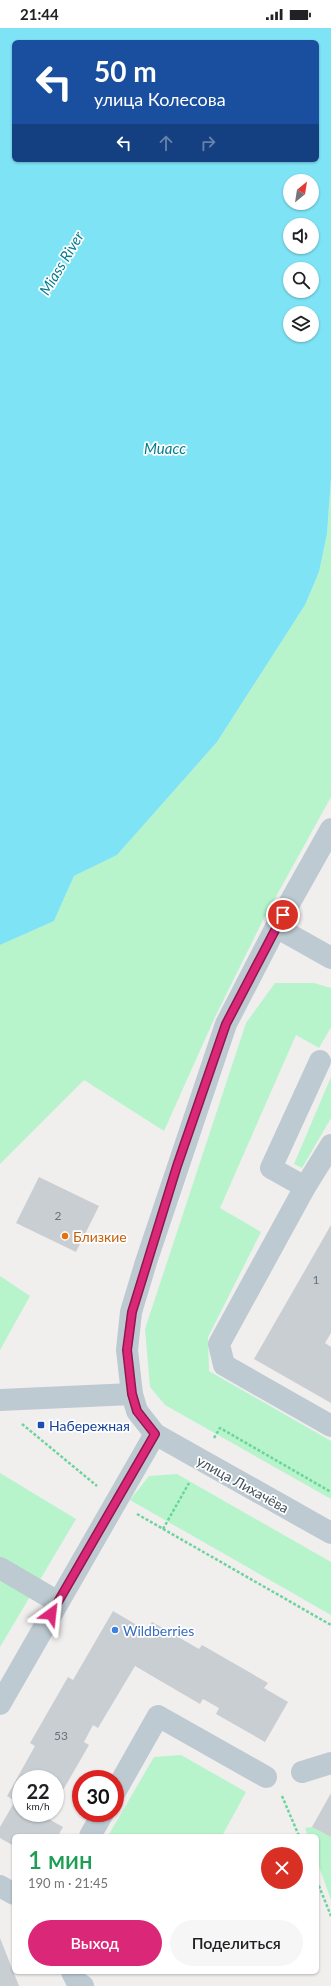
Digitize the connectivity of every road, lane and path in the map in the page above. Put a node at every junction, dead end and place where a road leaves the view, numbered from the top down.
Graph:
1 (331, 829) edge
2 (276, 927) junction
3 (331, 958) edge
4 (320, 1061) dead end
5 (331, 1145) edge
6 (305, 1187) junction
7 (132, 1394) junction
8 (0, 1400) edge
9 (18, 1421) dead end
10 (331, 1426) edge
11 (155, 1434) junction
12 (116, 1502) junction
13 (331, 1533) edge
14 (0, 1568) edge
15 (58, 1602) junction
16 (331, 1625) edge
17 (0, 1704) edge
18 (331, 1763) edge
19 (302, 1772) dead end
20 (124, 1776) edge
21 (266, 1777) joint
22 (98, 1822) edge
23 (91, 1834) edge
24 (298, 1834) edge
25 (0, 1886) edge
26 (319, 1886) edge
27 (12, 1893) edge
28 (331, 1916) edge
29 (73, 1974) edge
30 (83, 1986) edge

1 - 2 street
2 - 3 street
2 - 7 street
4 - 6 street
5 - 6 street
6 - 10 street
7 - 8 street
7 - 11 street
9 - 12 path
11 - 12 street
11 - 13 street, улица Лихачёва
12 - 15 street
12 - 16 path
14 - 15 street
15 - 17 street
18 - 19 street
20 - 21 street
21 - 24 path
22 - 23 street
25 - 27 street
26 - 28 path
29 - 30 street

